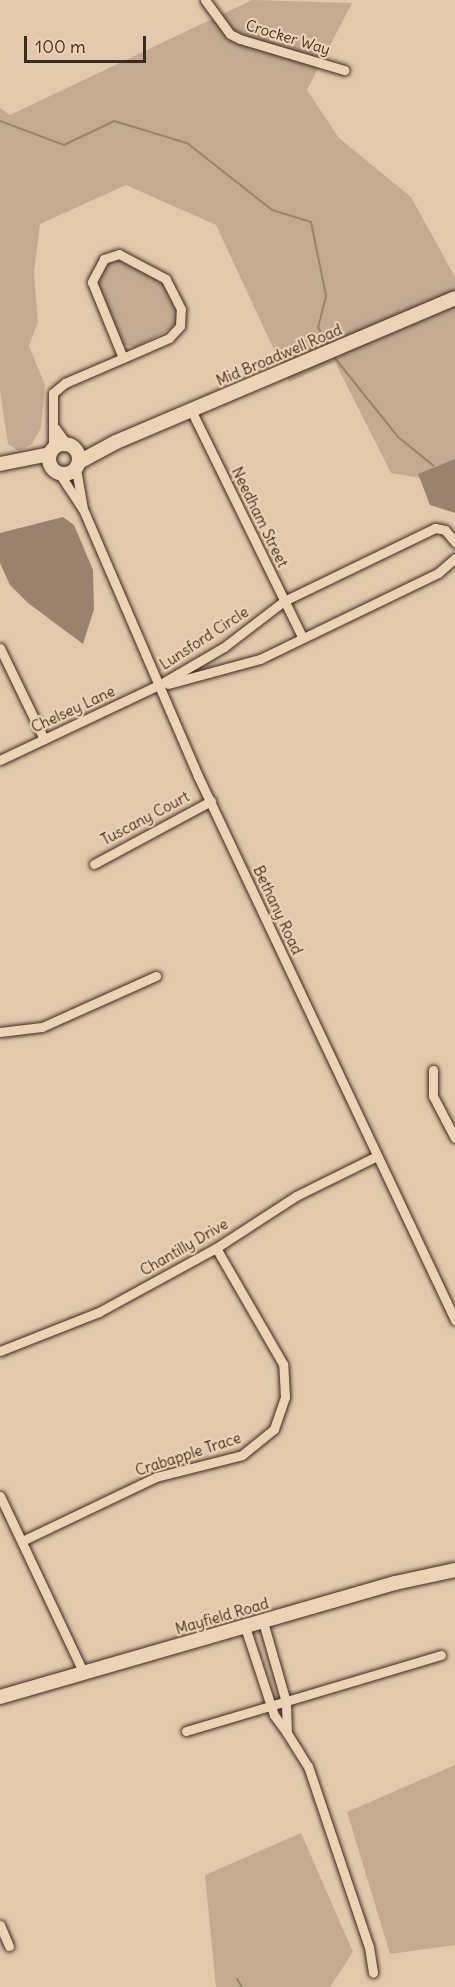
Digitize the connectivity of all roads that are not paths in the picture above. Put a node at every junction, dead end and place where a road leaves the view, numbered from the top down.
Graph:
1 (205, 0) edge
2 (344, 70) dead end
3 (455, 298) edge
4 (123, 358) junction
5 (191, 410) junction
6 (116, 442) junction
7 (59, 455) junction
8 (0, 464) edge
9 (77, 466) junction
10 (83, 509) junction
11 (455, 542) edge
12 (455, 558) edge
13 (284, 601) junction
14 (302, 638) junction
15 (0, 648) edge
16 (159, 685) junction
17 (44, 739) junction
18 (0, 760) edge
19 (210, 801) junction
20 (94, 864) dead end
21 (156, 976) dead end
22 (0, 1032) edge
23 (433, 1070) dead end
24 (455, 1138) edge
25 (377, 1156) junction
26 (216, 1248) junction
27 (454, 1315) edge
28 (0, 1351) edge
29 (0, 1496) edge
30 (22, 1541) junction
31 (455, 1570) edge
32 (263, 1622) junction
33 (245, 1627) junction
34 (441, 1655) dead end
35 (84, 1674) junction
36 (0, 1697) edge
37 (286, 1702) junction
38 (271, 1706) junction
39 (186, 1731) dead end
40 (287, 1733) junction
41 (0, 1925) edge
42 (9, 1946) dead end
43 (373, 1973) dead end

1 - 2 street, Crocker Way
3 - 5 street, Mid Broadwell Road
4 - 4 street
4 - 7 street, Bethany Road
5 - 6 street, Mid Broadwell Road
5 - 13 street, Needham Street
6 - 7 street, Mid Broadwell Road
6 - 9 street, Mid Broadwell Road
7 - 8 street, Mid Broadwell Road
7 - 9 street
7 - 9 street, Mid Broadwell Road
7 - 10 street, Bethany Road
9 - 10 street, Bethany Road
10 - 16 street, Bethany Road
11 - 13 street, Lunsford Circle
12 - 14 street, Lunsford Circle
13 - 14 street, Needham Street
13 - 16 street, Lunsford Circle
14 - 16 street, Lunsford Circle
15 - 17 street
16 - 17 street, Chelsey Lane
16 - 19 street, Bethany Road
17 - 18 street, Chelsey Lane
19 - 20 street, Tuscany Court
19 - 25 street, Bethany Road
21 - 22 street
23 - 24 street
25 - 26 street, Chantilly Drive
25 - 27 street, Bethany Road
26 - 28 street, Chantilly Drive
26 - 30 street, Crabapple Trace
29 - 30 street
30 - 35 street
31 - 32 street, Mayfield Road
32 - 33 street, Mayfield Road
32 - 37 street
33 - 35 street, Mayfield Road
33 - 38 street
34 - 37 street
35 - 36 street, Mayfield Road
37 - 38 street
37 - 40 street
38 - 39 street
38 - 40 street
40 - 43 street
41 - 42 street

